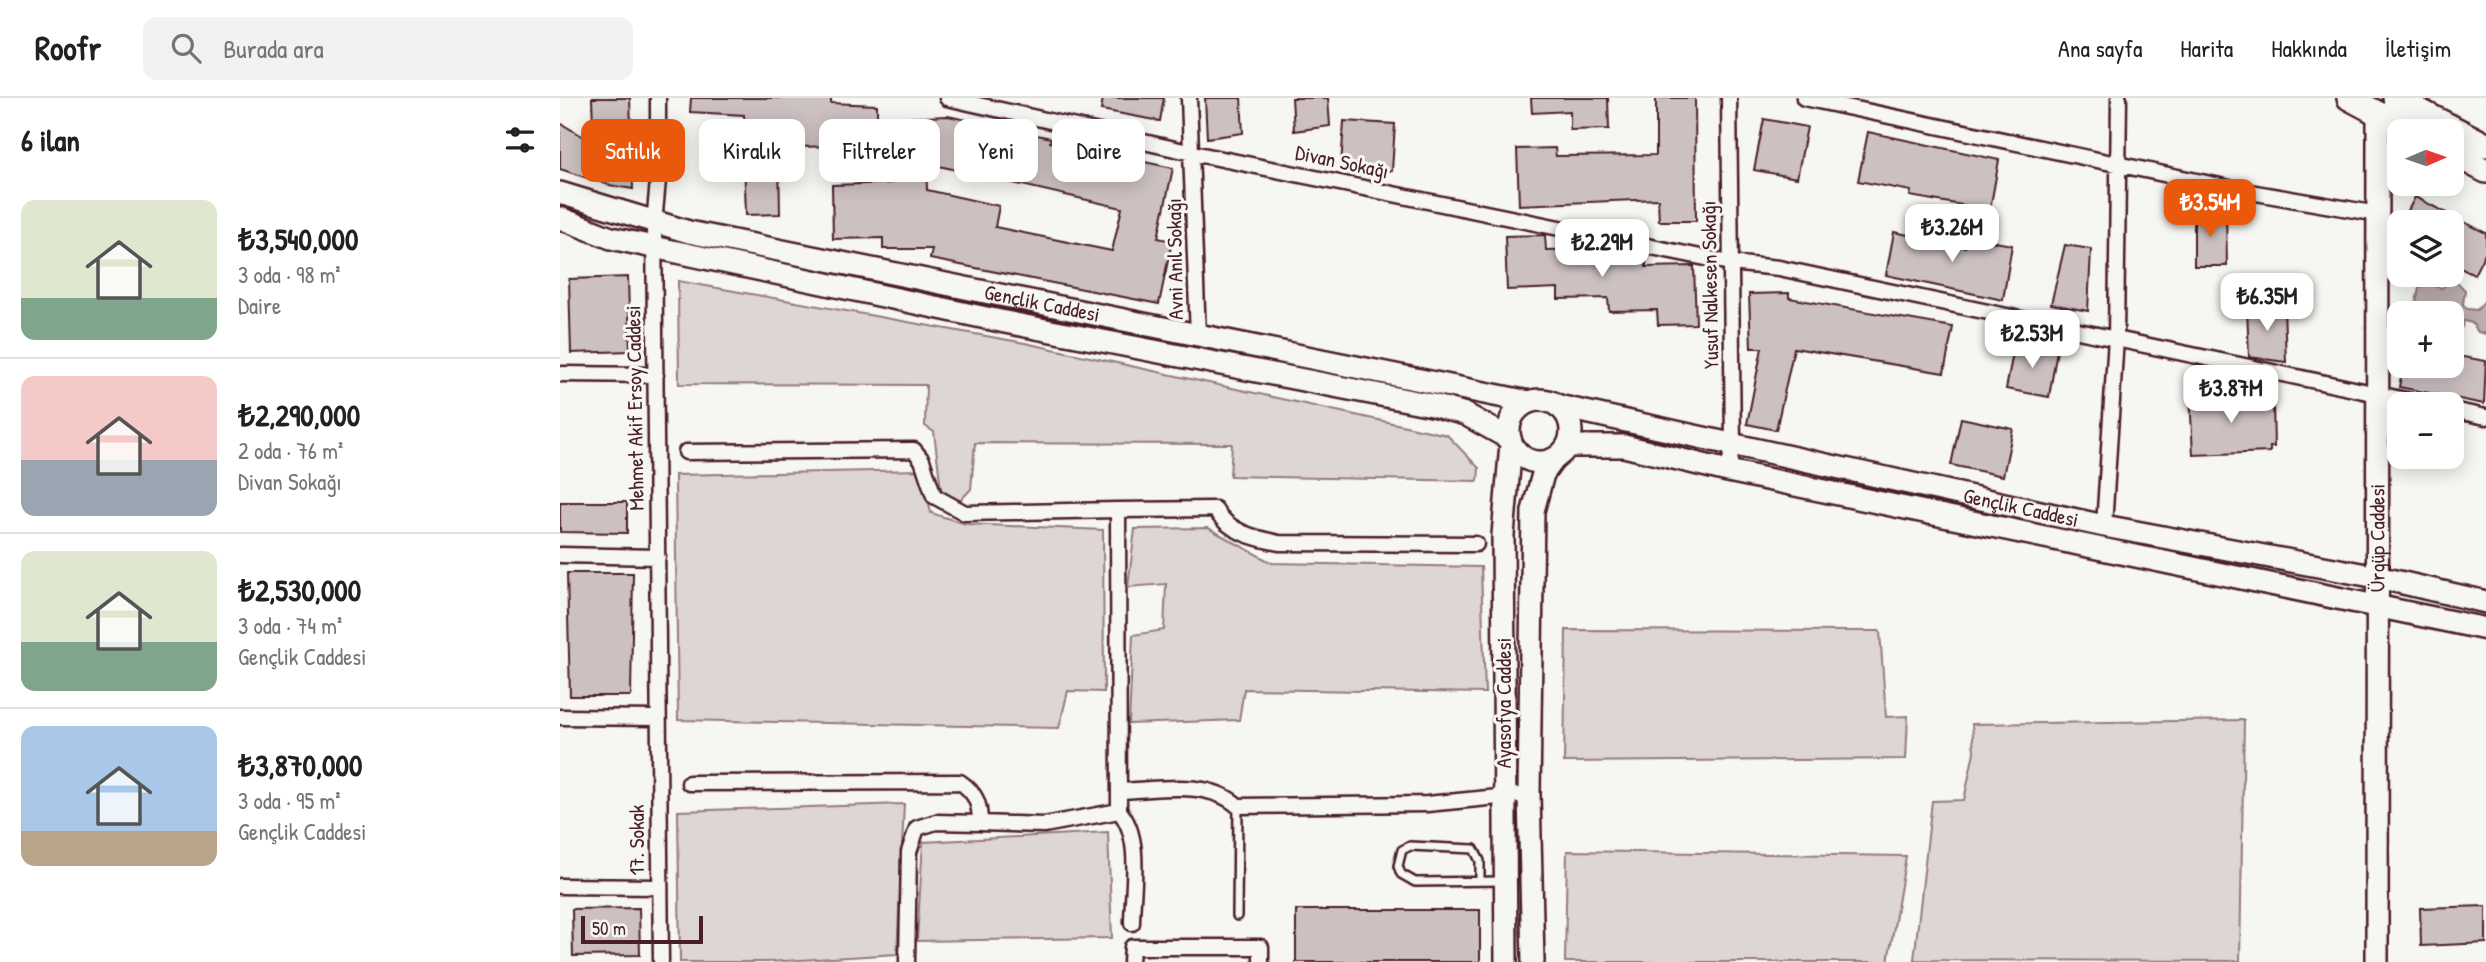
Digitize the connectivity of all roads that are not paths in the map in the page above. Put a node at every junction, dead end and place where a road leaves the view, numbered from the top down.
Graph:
1 (658, 98) edge
2 (947, 98) edge
3 (1189, 98) edge
4 (1729, 98) edge
5 (1804, 98) edge
6 (2119, 98) edge
7 (2349, 98) edge
8 (2395, 98) edge
9 (2378, 114) junction
10 (2388, 119) edge
11 (2486, 145) edge
12 (1193, 153) junction
13 (2464, 159) edge
14 (2117, 164) junction
15 (2486, 171) edge
16 (560, 193) edge
17 (2378, 214) junction
18 (560, 218) edge
19 (654, 224) junction
20 (655, 247) junction
21 (1730, 263) junction
22 (1198, 336) junction
23 (2116, 338) junction
24 (560, 374) edge
25 (656, 375) junction
26 (2377, 394) junction
27 (2387, 396) edge
28 (1529, 402) junction
29 (1558, 406) junction
30 (2464, 412) edge
31 (2486, 417) edge
32 (1511, 441) junction
33 (1733, 445) junction
34 (686, 452) dead end
35 (1561, 452) junction
36 (1728, 471) junction
37 (1118, 510) junction
38 (2104, 526) junction
39 (1476, 544) dead end
40 (560, 555) edge
41 (658, 557) junction
42 (2377, 577) junction
43 (2486, 602) edge
44 (2377, 604) junction
45 (2486, 629) edge
46 (560, 717) edge
47 (657, 718) junction
48 (689, 783) dead end
49 (1120, 791) junction
50 (1529, 794) junction
51 (1504, 795) junction
52 (1238, 806) junction
53 (1119, 811) junction
54 (980, 823) junction
55 (1480, 881) junction
56 (1505, 881) junction
57 (560, 886) edge
58 (658, 887) junction
59 (1237, 916) dead end
60 (1132, 923) dead end
61 (661, 962) edge
62 (907, 962) edge
63 (1132, 962) edge
64 (1261, 962) edge
65 (1506, 962) edge
66 (1533, 962) edge
67 (2377, 962) edge

1 - 19 street, Mehmet Akif Ersoy Caddesi
2 - 12 street, Divan Sokağı
3 - 12 street, Avni Anıl Sokağı
4 - 21 street, Yusuf Nalkesen Sokağı
5 - 14 street
6 - 14 street
7 - 9 main road
8 - 11 main road
9 - 10 main road
9 - 17 street, Ürgüp Caddesi
12 - 21 street, Divan Sokağı
12 - 22 street, Avni Anıl Sokağı
13 - 15 main road
14 - 17 street
14 - 23 street
16 - 19 street, Gençlik Caddesi
17 - 26 street, Ürgüp Caddesi
18 - 20 street, Gençlik Caddesi
19 - 20 street, Mehmet Akif Ersoy Caddesi
19 - 22 street, Gençlik Caddesi
20 - 25 street, Mehmet Akif Ersoy Caddesi
20 - 32 street, Gençlik Caddesi
21 - 23 street, Divan Sokağı
21 - 33 street, Yusuf Nalkesen Sokağı
22 - 28 street, Gençlik Caddesi
23 - 26 street, Divan Sokağı
23 - 38 street
24 - 25 street
25 - 41 street, Mehmet Akif Ersoy Caddesi
26 - 27 street, Divan Sokağı
26 - 42 street, Ürgüp Caddesi
28 - 29 street
28 - 32 street
29 - 33 street, Gençlik Caddesi
29 - 35 street
30 - 31 street
32 - 35 street
32 - 51 street, Ayasofya Caddesi
33 - 36 street, Yusuf Nalkesen Sokağı
33 - 38 street, Gençlik Caddesi
34 - 37 street
35 - 36 street, Gençlik Caddesi
35 - 50 street, Ayasofya Caddesi
36 - 44 street, Gençlik Caddesi
37 - 39 street
37 - 49 street
38 - 42 street, Gençlik Caddesi
40 - 41 street
41 - 47 street, Mehmet Akif Ersoy Caddesi
42 - 43 street, Gençlik Caddesi
42 - 44 street, Ürgüp Caddesi
44 - 45 street, Gençlik Caddesi
44 - 67 street, Ürgüp Caddesi
46 - 47 street
47 - 58 street, 17. Sokak
48 - 54 street
49 - 52 street
49 - 53 street
50 - 51 street
50 - 66 street, Ayasofya Caddesi
51 - 52 street
51 - 56 street, Ayasofya Caddesi
52 - 59 lane
53 - 54 street
53 - 60 street
54 - 62 street
55 - 55 lane
55 - 56 lane
56 - 65 street, Ayasofya Caddesi
57 - 58 street
58 - 61 street, 17. Sokak
63 - 64 street

